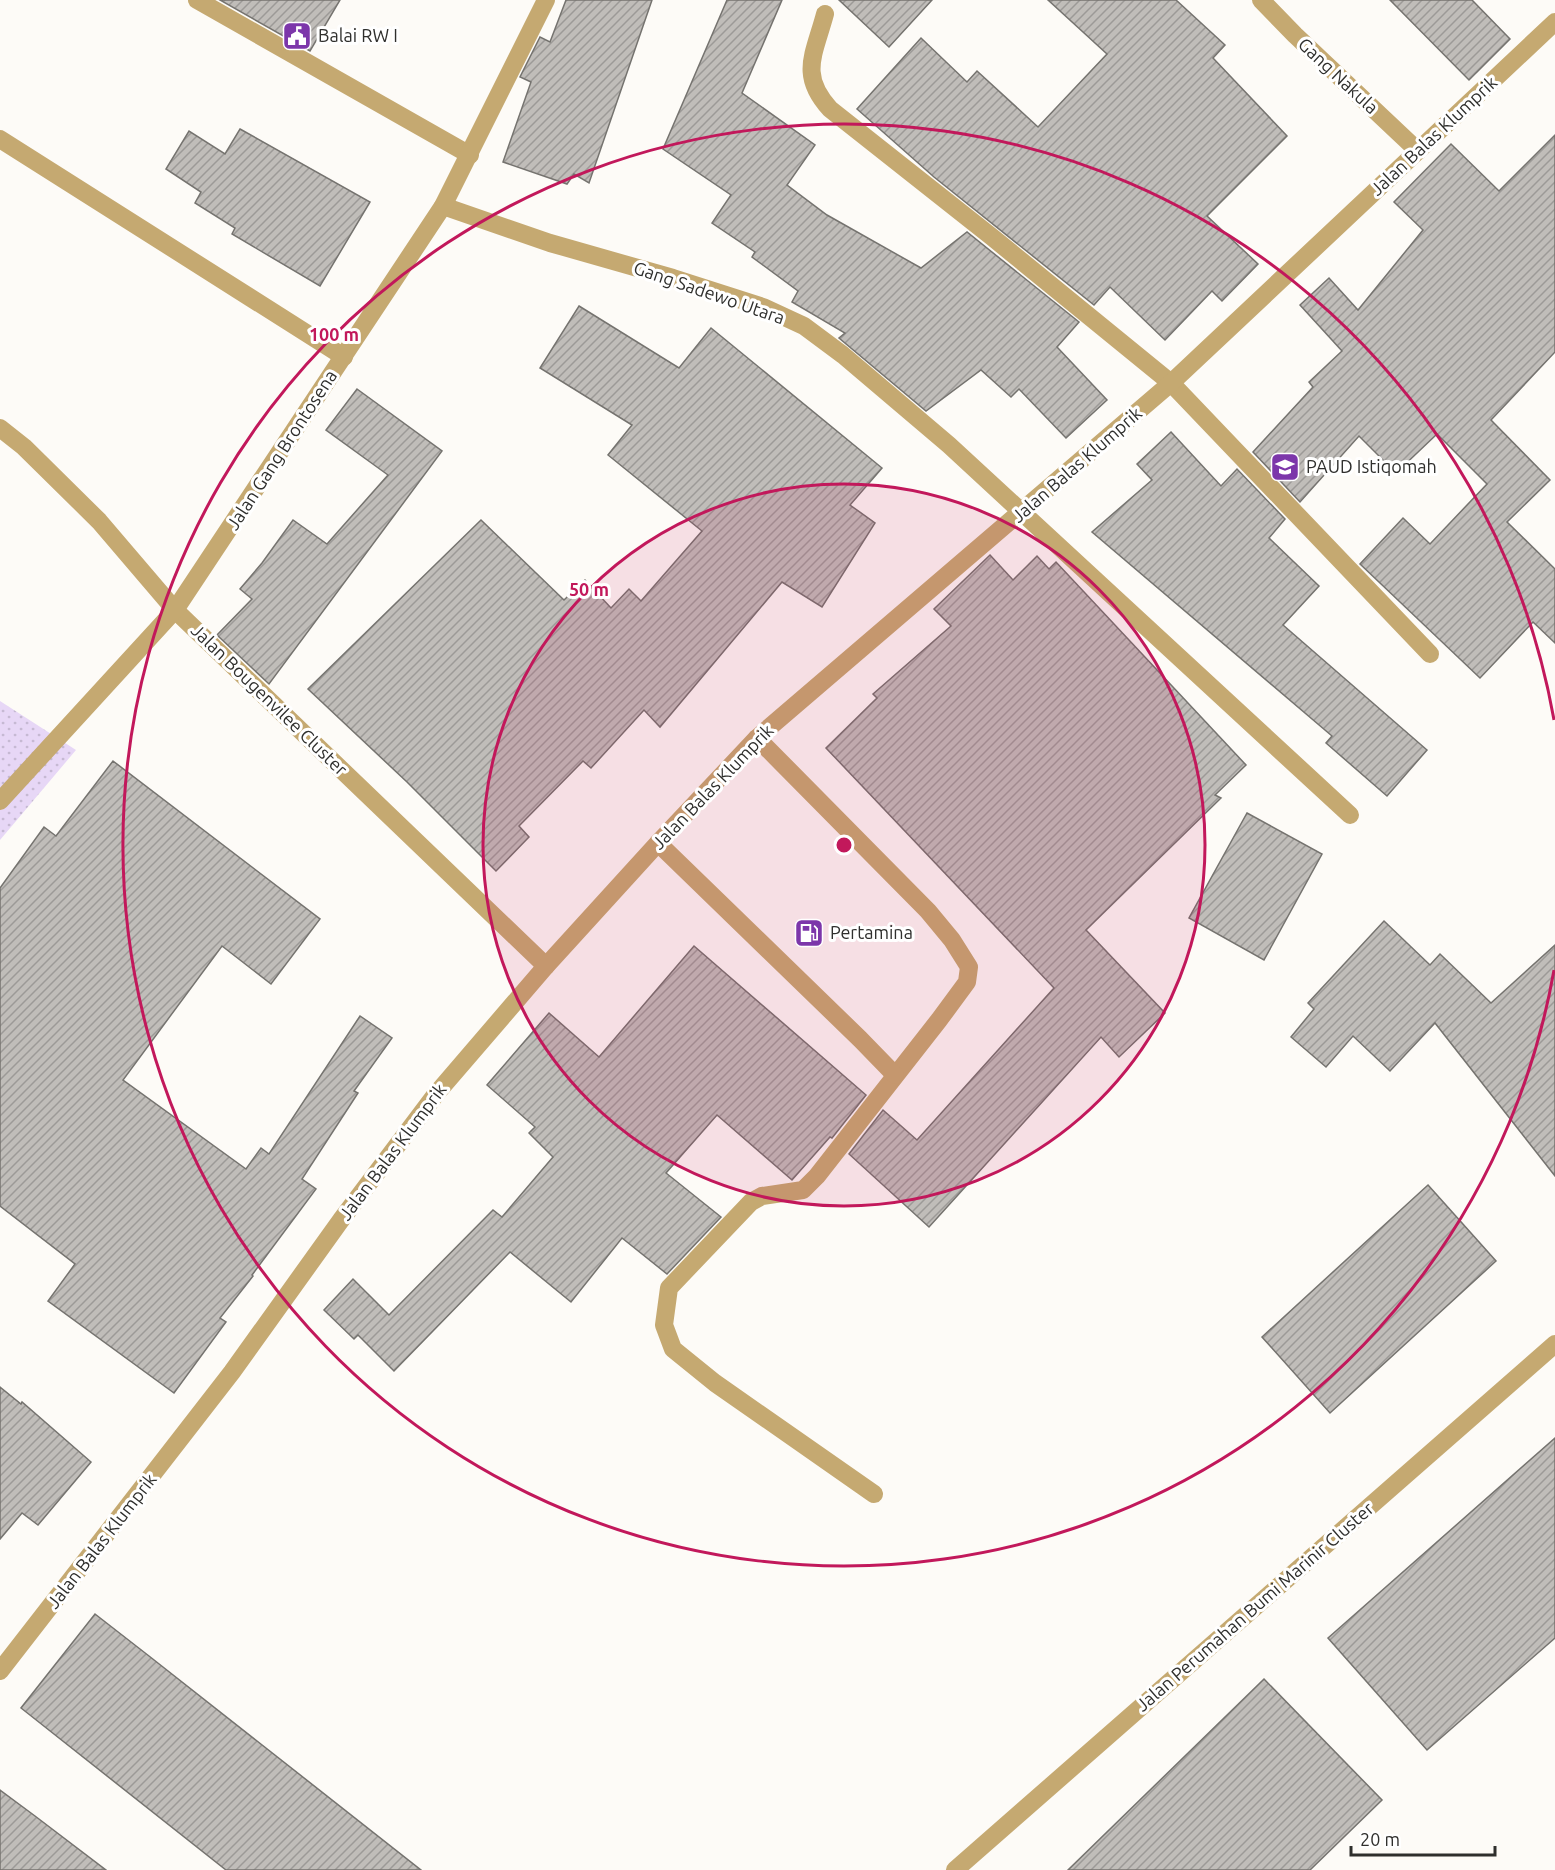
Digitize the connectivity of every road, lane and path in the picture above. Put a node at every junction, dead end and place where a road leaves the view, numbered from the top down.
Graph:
1 (197, 0) edge
2 (546, 0) edge
3 (1261, 0) edge
4 (825, 15) dead end
5 (1555, 22) edge
6 (0, 139) edge
7 (1418, 151) junction
8 (470, 155) junction
9 (443, 206) junction
10 (344, 357) junction
11 (1171, 383) junction
12 (0, 428) edge
13 (1021, 514) junction
14 (175, 610) junction
15 (1430, 654) dead end
16 (757, 738) junction
17 (0, 801) edge
18 (1350, 815) dead end
19 (658, 843) junction
20 (546, 966) junction
21 (894, 1075) junction
22 (1555, 1344) edge
23 (874, 1494) dead end
24 (3, 1664) edge
25 (955, 1870) edge

1 - 8 street
2 - 8 street, Jalan Gang Brontosena
3 - 7 street, Gang Nakula
4 - 11 street
5 - 7 street, Jalan Balas Klumprik
6 - 10 street
7 - 11 street, Jalan Balas Klumprik
8 - 9 street, Jalan Gang Brontosena
9 - 10 street, Jalan Gang Brontosena
9 - 13 street, Gang Sadewo Utara
10 - 14 street, Jalan Gang Brontosena
11 - 13 street, Jalan Balas Klumprik
11 - 15 street
12 - 14 street, Jalan Bougenvilee Cluster
13 - 16 street, Jalan Balas Klumprik
13 - 18 street, Gang Sadewo Utara
14 - 17 street, Jalan Gang Brontosena
14 - 20 street, Jalan Bougenvilee Cluster
16 - 19 street, Jalan Balas Klumprik
16 - 21 street
19 - 20 street, Jalan Balas Klumprik
19 - 21 street
20 - 24 street, Jalan Balas Klumprik
21 - 23 street
22 - 25 street, Jalan Perumahan Bumi Marinir Cluster

